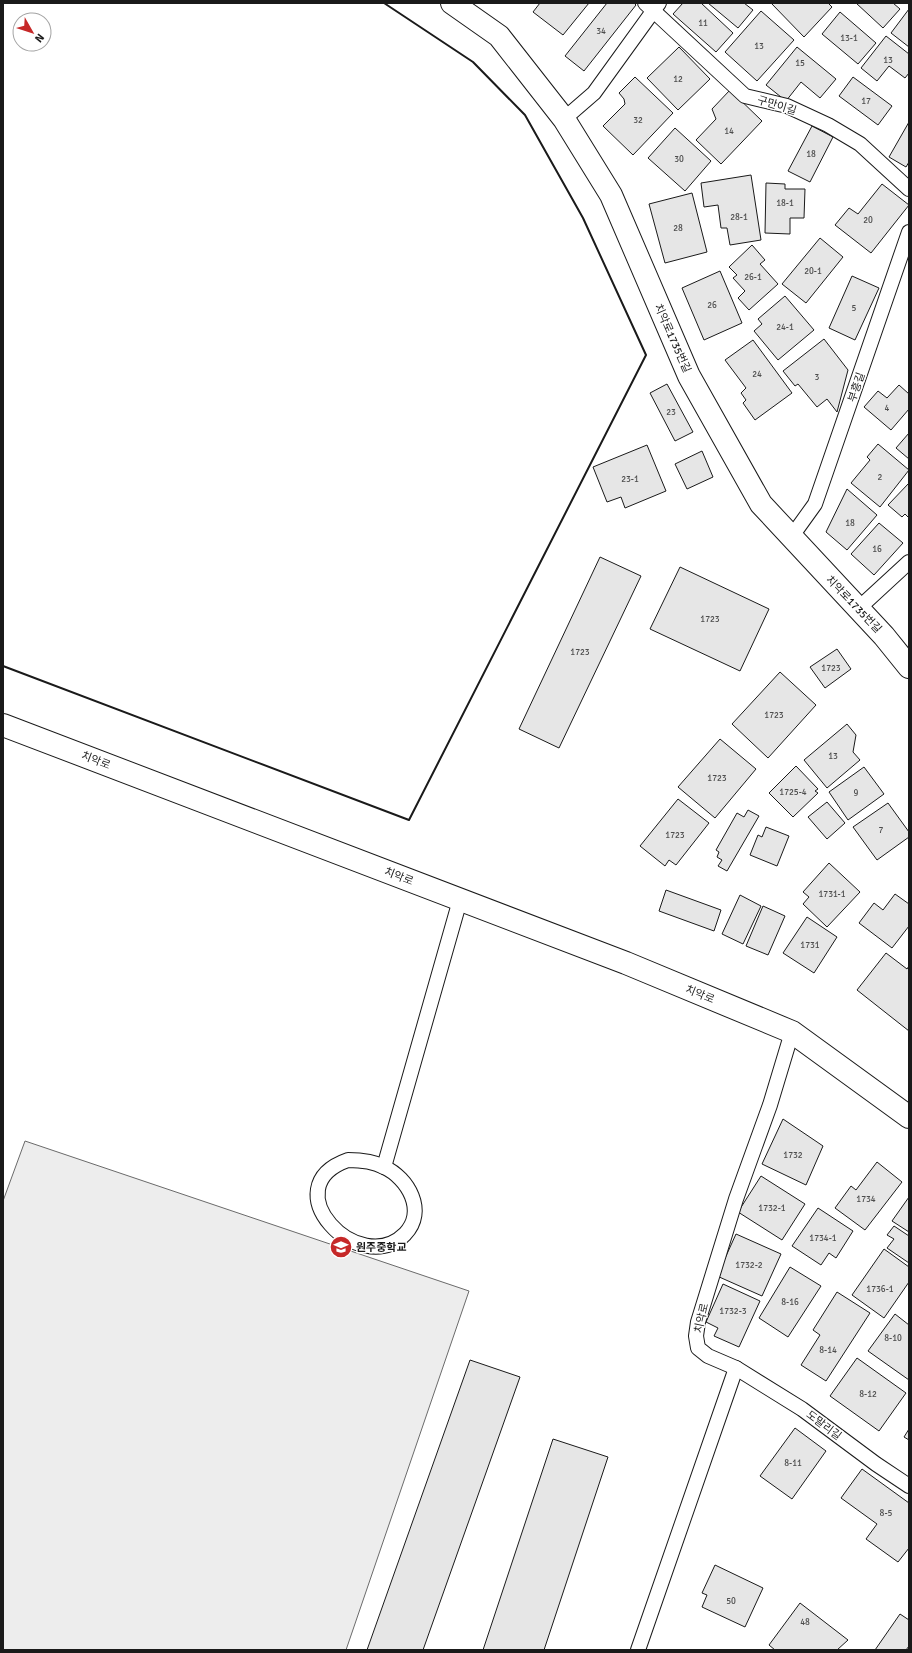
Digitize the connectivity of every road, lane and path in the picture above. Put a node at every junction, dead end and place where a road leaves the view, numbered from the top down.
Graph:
1 (452, 3) edge
2 (652, 6) edge
3 (564, 118) junction
4 (909, 189) edge
5 (909, 232) edge
6 (792, 536) junction
7 (909, 562) edge
8 (859, 608) junction
9 (909, 667) edge
10 (3, 725) edge
11 (460, 900) junction
12 (792, 1032) junction
13 (909, 1118) edge
14 (384, 1167) junction
15 (736, 1368) junction
16 (909, 1486) edge
17 (638, 1650) edge

1 - 3 main road, 치악로1735번길
2 - 3 lane
2 - 4 lane, 구만이길
3 - 6 main road, 치악로1735번길
5 - 6 lane, 부흥길
6 - 8 main road, 치악로1735번길
7 - 8 lane
8 - 9 main road, 치악로1735번길
10 - 11 main road, 치악로
11 - 12 main road, 치악로
11 - 14 lane
12 - 13 main road, 치악로
12 - 15 lane, 치악로
14 - 14 lane
15 - 16 lane, 도말리길
15 - 17 lane

